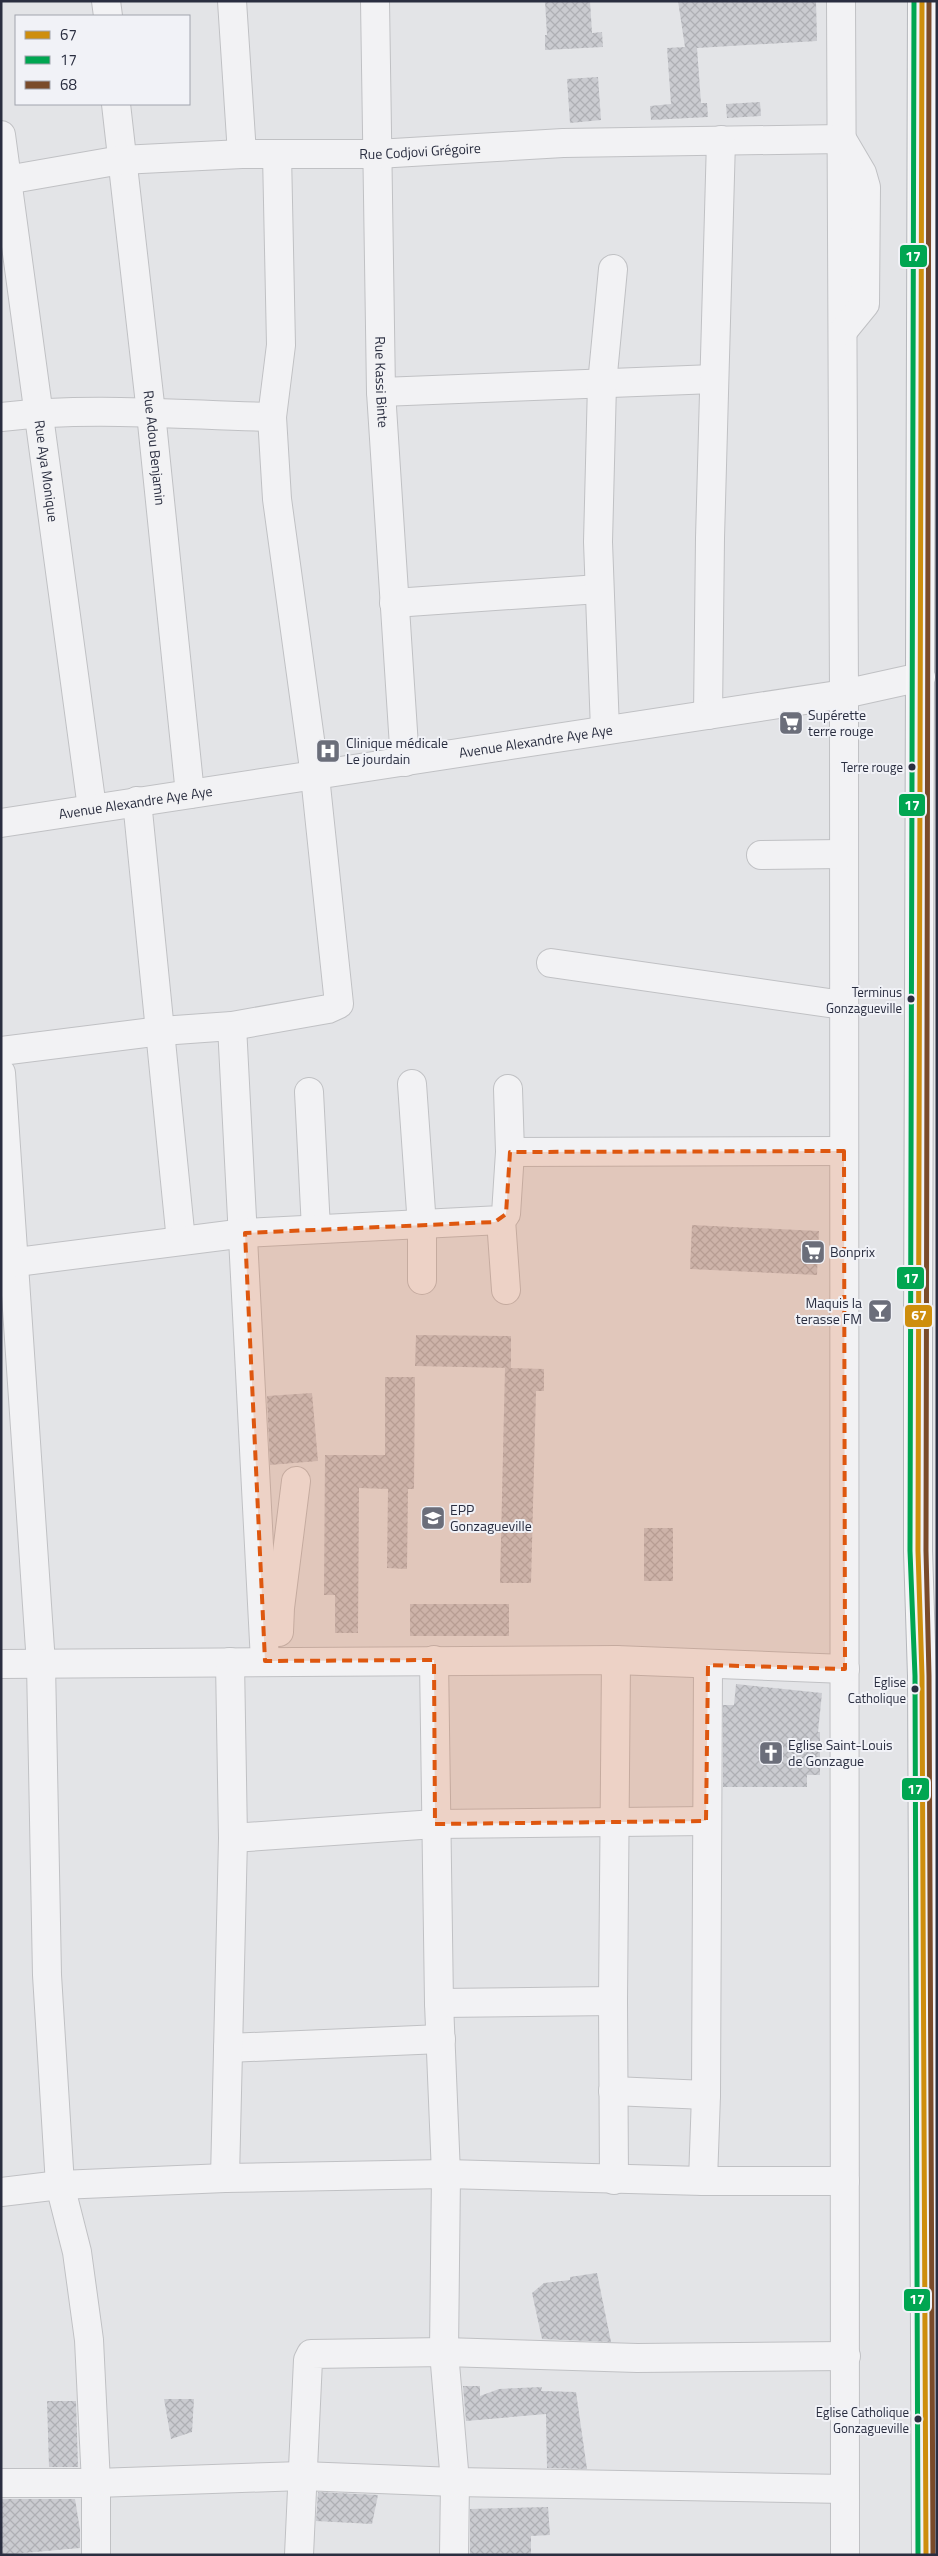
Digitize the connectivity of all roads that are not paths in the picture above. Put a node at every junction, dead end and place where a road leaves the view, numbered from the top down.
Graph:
1 (106, 1) edge
2 (232, 1) edge
3 (375, 1) edge
4 (841, 1) edge
5 (922, 1) edge
6 (108, 15) edge
7 (116, 105) edge
8 (1, 135) edge
9 (842, 139) junction
10 (721, 140) junction
11 (242, 154) junction
12 (277, 154) junction
13 (377, 154) junction
14 (121, 160) junction
15 (5, 181) edge
16 (613, 269) dead end
17 (714, 379) junction
18 (602, 384) junction
19 (381, 392) junction
20 (40, 412) junction
21 (151, 413) junction
22 (272, 417) junction
23 (1, 418) edge
24 (599, 589) junction
25 (394, 603) junction
26 (921, 677) junction
27 (844, 694) junction
28 (708, 715) junction
29 (605, 730) junction
30 (405, 762) junction
31 (315, 776) junction
32 (190, 794) junction
33 (137, 801) junction
34 (92, 808) junction
35 (1, 823) edge
36 (842, 854) junction
37 (761, 855) dead end
38 (551, 963) dead end
39 (843, 1006) junction
40 (232, 1026) junction
41 (161, 1031) junction
42 (1, 1051) edge
43 (1, 1073) edge
44 (412, 1084) dead end
45 (508, 1089) dead end
46 (309, 1092) dead end
47 (844, 1151) junction
48 (510, 1152) junction
49 (501, 1220) junction
50 (422, 1226) junction
51 (316, 1229) junction
52 (245, 1233) junction
53 (181, 1241) junction
54 (8, 1263) edge
55 (422, 1280) dead end
56 (506, 1290) dead end
57 (296, 1481) dead end
58 (434, 1660) junction
59 (616, 1660) junction
60 (272, 1661) junction
61 (230, 1662) junction
62 (1, 1664) edge
63 (41, 1664) junction
64 (708, 1665) junction
65 (845, 1669) junction
66 (614, 1820) junction
67 (706, 1821) junction
68 (436, 1824) junction
69 (233, 1838) junction
70 (613, 2001) junction
71 (439, 2004) junction
72 (441, 2039) junction
73 (228, 2048) junction
74 (613, 2091) junction
75 (706, 2095) junction
76 (446, 2174) junction
77 (225, 2178) junction
78 (614, 2180) junction
79 (703, 2182) junction
80 (845, 2182) junction
81 (60, 2185) junction
82 (1, 2192) edge
83 (444, 2352) junction
84 (846, 2356) junction
85 (302, 2476) junction
86 (455, 2482) junction
87 (1, 2483) edge
88 (96, 2483) junction
89 (845, 2489) junction
90 (96, 2555) edge
91 (299, 2555) edge
92 (454, 2555) edge
93 (845, 2555) edge
94 (926, 2555) edge

1 - 6 street
2 - 11 street
3 - 13 street, Rue Kassi Binte
4 - 9 street
5 - 26 highway
7 - 14 street, Rue Adou Benjamin
8 - 15 street, Rue Aya Monique
9 - 10 street, Rue Codjovi Grégoire
9 - 27 street
10 - 13 street, Rue Codjovi Grégoire
10 - 17 street
11 - 12 street, Rue Codjovi Grégoire
11 - 14 street, Rue Codjovi Grégoire
12 - 13 street, Rue Codjovi Grégoire
12 - 22 street
13 - 19 street, Rue Kassi Binte
14 - 15 street, Rue Codjovi Grégoire
14 - 21 street, Rue Adou Benjamin
15 - 20 street, Rue Aya Monique
16 - 18 street
17 - 18 street
17 - 28 street
18 - 19 street
18 - 24 street
19 - 25 street, Rue Kassi Binte
20 - 21 street
20 - 23 street
20 - 34 street, Rue Aya Monique
21 - 22 street
21 - 32 street, Rue Adou Benjamin
22 - 31 street
24 - 25 street
24 - 29 street
25 - 30 street, Rue Kassi Binte
26 - 27 street, Avenue Alexandre Aye Aye
26 - 94 highway
27 - 28 street, Avenue Alexandre Aye Aye
27 - 36 street
28 - 29 street, Avenue Alexandre Aye Aye
29 - 30 street, Avenue Alexandre Aye Aye
30 - 31 street, Avenue Alexandre Aye Aye
31 - 32 street, Avenue Alexandre Aye Aye
31 - 40 street
32 - 33 street, Avenue Alexandre Aye Aye
33 - 34 street, Avenue Alexandre Aye Aye
33 - 41 street
34 - 35 street, Avenue Alexandre Aye Aye
36 - 37 street
36 - 39 street
38 - 39 street
39 - 47 street
40 - 41 street
40 - 52 street
41 - 42 street
41 - 53 street
43 - 54 street
44 - 50 street
45 - 48 street
46 - 51 street
47 - 48 street
47 - 65 street
48 - 49 street
49 - 50 street
49 - 56 street
50 - 51 street
50 - 55 street
51 - 52 street
52 - 53 street
52 - 60 street
53 - 54 street
54 - 63 street
57 - 60 street
58 - 59 street
58 - 60 street
58 - 68 street
59 - 64 street
59 - 66 street
60 - 61 street
61 - 63 street
61 - 69 street
62 - 63 street
63 - 81 street
64 - 65 street
64 - 67 street
65 - 80 street
66 - 67 street
66 - 68 street
66 - 70 street
67 - 75 street
68 - 69 street
68 - 71 street
69 - 73 street
70 - 71 street
70 - 74 street
71 - 72 street
72 - 73 street
72 - 76 street
73 - 77 street
74 - 75 street
74 - 78 street
75 - 79 street
76 - 77 street
76 - 78 street
76 - 83 street
77 - 81 street
78 - 79 street
79 - 80 street
80 - 84 street
81 - 82 street
81 - 88 street
83 - 84 street
83 - 85 street
83 - 86 street
84 - 89 street
85 - 86 street
85 - 88 street
85 - 91 street
86 - 89 street
86 - 92 street
87 - 88 street
88 - 90 street
89 - 93 street

